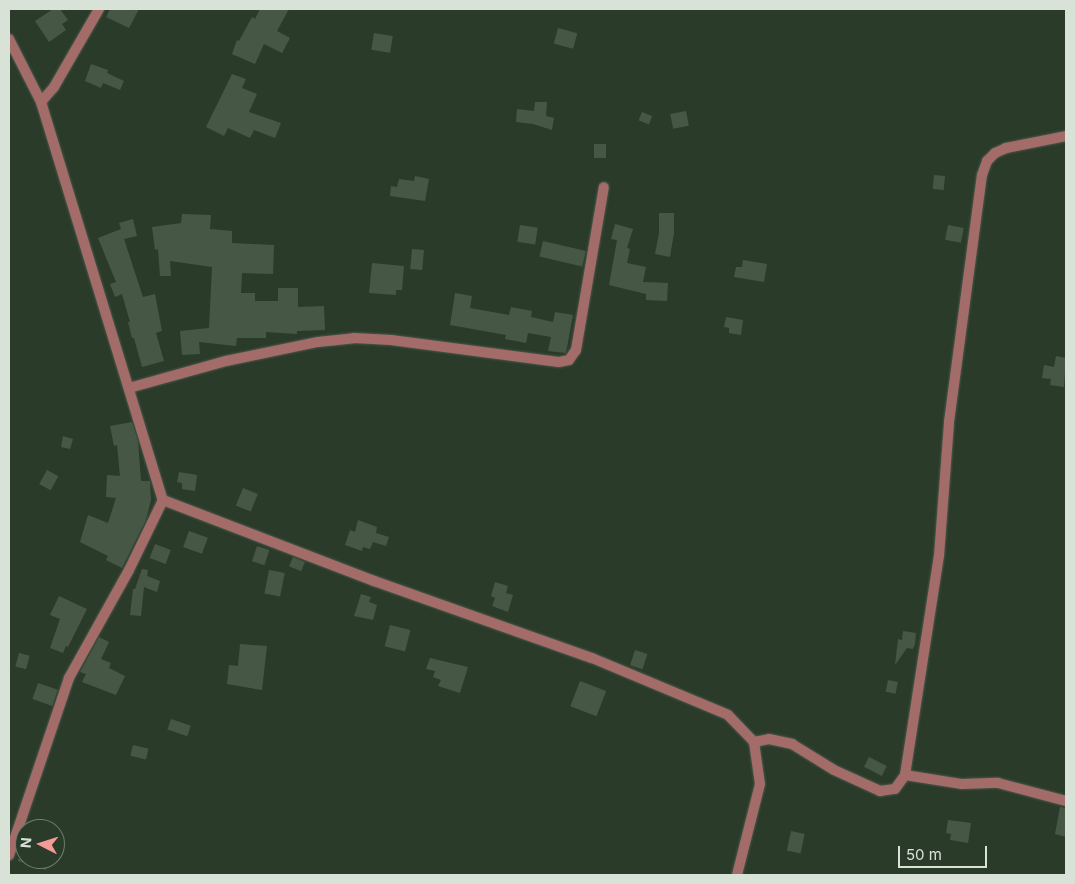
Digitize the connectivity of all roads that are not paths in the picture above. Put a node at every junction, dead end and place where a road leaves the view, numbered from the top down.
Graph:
1 (99, 9) edge
2 (9, 39) edge
3 (41, 102) junction
4 (1066, 136) edge
5 (604, 187) dead end
6 (129, 388) junction
7 (163, 500) junction
8 (754, 742) junction
9 (905, 775) junction
10 (1066, 801) edge
11 (9, 855) edge
12 (737, 875) edge

1 - 3 street
2 - 3 street
3 - 6 street
4 - 9 street
5 - 6 street
6 - 7 street
7 - 8 street
7 - 11 street
8 - 9 street
8 - 12 street
9 - 10 street

